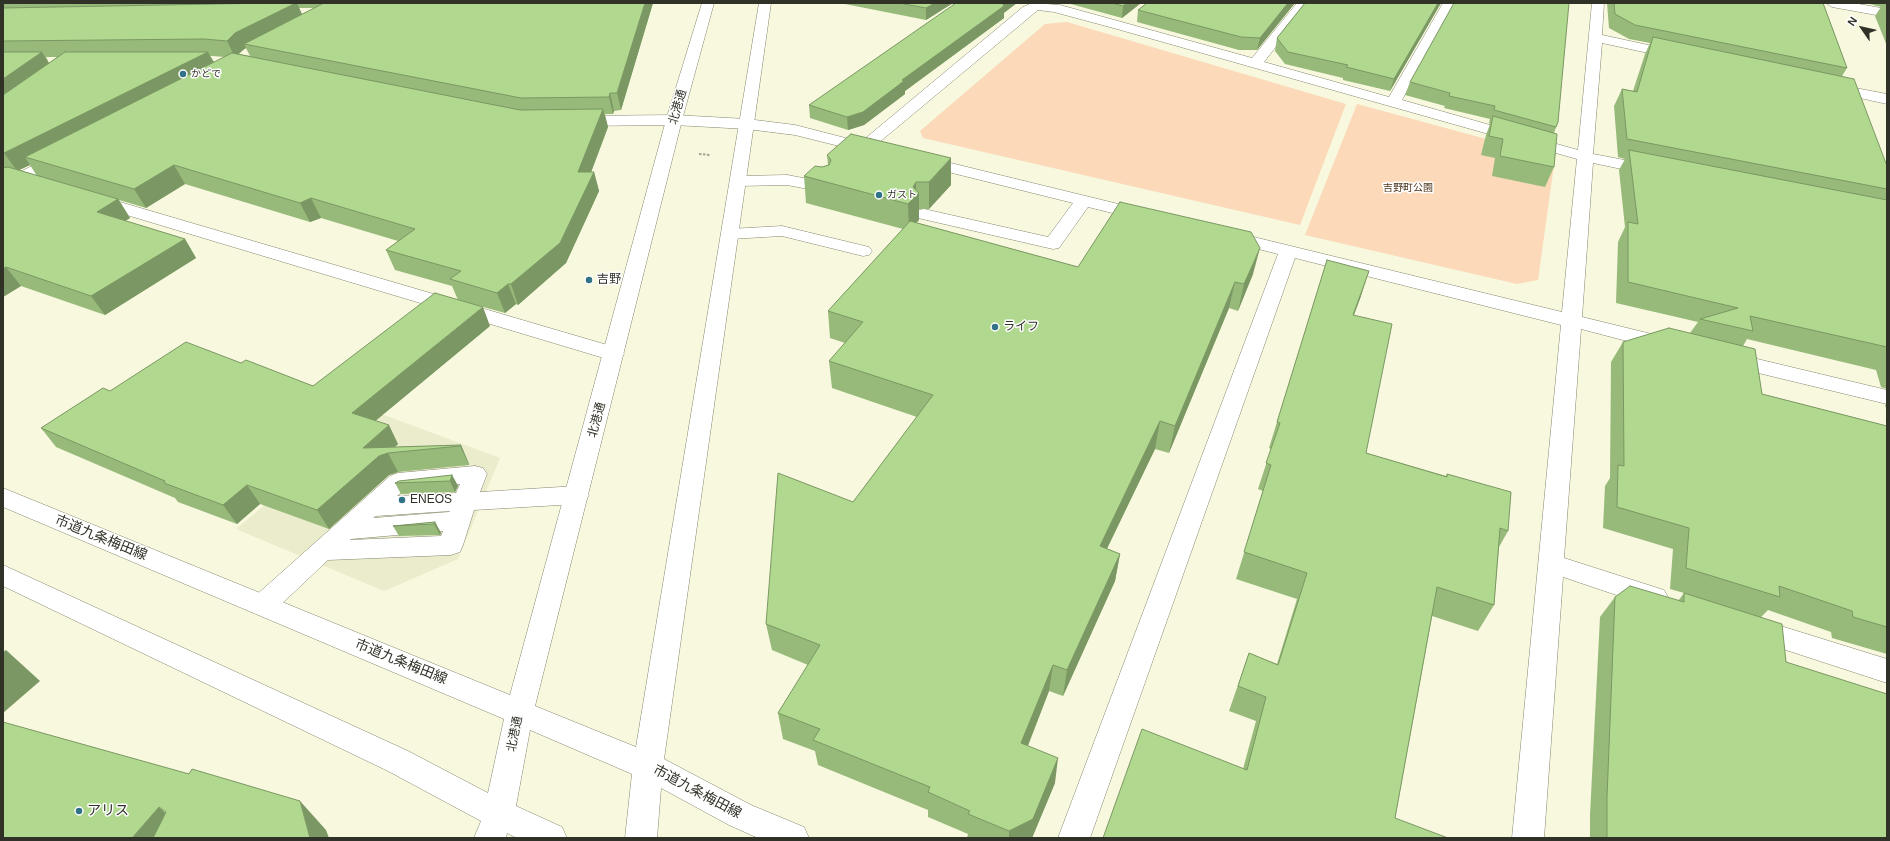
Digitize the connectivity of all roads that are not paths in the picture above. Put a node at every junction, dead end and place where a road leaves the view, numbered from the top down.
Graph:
1 (708, 3) edge
2 (765, 3) edge
3 (1304, 3) edge
4 (1449, 3) edge
5 (1598, 3) edge
6 (1832, 3) edge
7 (1035, 5) edge
8 (1887, 13) edge
9 (1134, 17) dead end
10 (1122, 26) junction
11 (1596, 38) junction
12 (1688, 57) edge
13 (1255, 64) junction
14 (1818, 84) edge
15 (1887, 98) edge
16 (1393, 102) junction
17 (674, 120) junction
18 (558, 121) edge
19 (747, 124) junction
20 (864, 147) junction
21 (76, 149) edge
22 (887, 152) edge
23 (1586, 157) junction
24 (910, 158) edge
25 (1663, 172) edge
26 (12, 177) edge
27 (738, 181) junction
28 (43, 185) edge
29 (3, 187) edge
30 (824, 187) edge
31 (81, 196) edge
32 (1083, 201) junction
33 (924, 214) dead end
34 (1159, 219) edge
35 (1212, 232) edge
36 (730, 234) junction
37 (863, 251) dead end
38 (1288, 251) junction
39 (1570, 321) junction
40 (1686, 349) edge
41 (614, 354) junction
42 (1709, 355) edge
43 (1887, 398) edge
44 (577, 495) junction
45 (3, 497) edge
46 (462, 511) junction
47 (346, 530) junction
48 (322, 552) junction
49 (1550, 563) junction
50 (3, 574) edge
51 (1677, 604) edge
52 (263, 605) junction
53 (1730, 621) edge
54 (1887, 671) edge
55 (520, 711) junction
56 (648, 766) junction
57 (494, 826) edge
58 (551, 838) edge
59 (641, 838) edge
60 (793, 838) edge
61 (1074, 838) edge
62 (1528, 838) edge

1 - 17 street, 北港通
2 - 19 street
3 - 13 street
4 - 16 street
5 - 11 street
6 - 8 street
7 - 10 street
7 - 20 street
9 - 10 street
10 - 13 street
11 - 12 street
11 - 23 street
13 - 16 street
14 - 15 street
16 - 23 street
17 - 18 street
17 - 19 street
17 - 41 street, 北港通
19 - 20 street
19 - 27 street
20 - 22 street
21 - 26 street
23 - 25 street
23 - 39 street
24 - 32 street
26 - 28 street
26 - 29 street
27 - 30 street
27 - 36 street
31 - 41 street
32 - 33 street
32 - 34 street
35 - 38 street
36 - 37 street
36 - 56 street
38 - 39 street
38 - 61 street
39 - 40 street
39 - 49 street
41 - 44 street, 北港通
42 - 43 street
44 - 46 street
44 - 55 street, 北港通
45 - 52 street, 市道九条梅田線
46 - 47 street
46 - 47 street
46 - 48 street
47 - 48 street
48 - 52 street
49 - 51 street
49 - 62 street
50 - 57 street
52 - 55 street, 市道九条梅田線
53 - 54 street
55 - 56 street, 市道九条梅田線
55 - 57 street, 北港通
56 - 59 street
56 - 60 street, 市道九条梅田線
57 - 58 street

